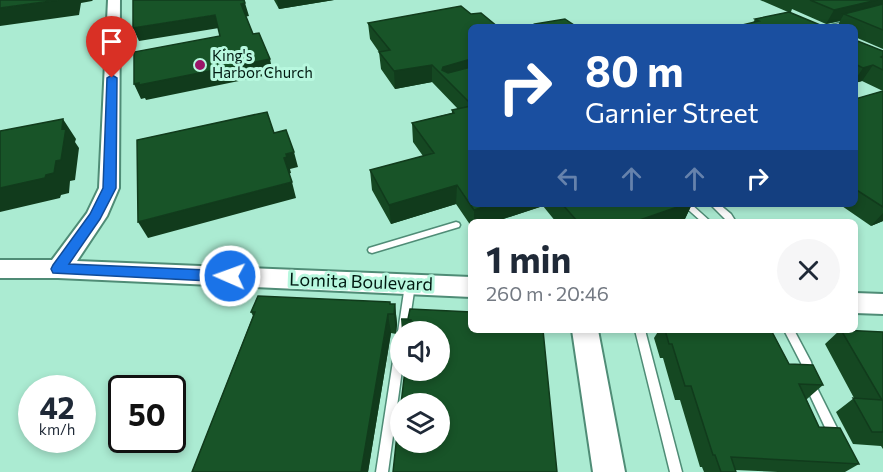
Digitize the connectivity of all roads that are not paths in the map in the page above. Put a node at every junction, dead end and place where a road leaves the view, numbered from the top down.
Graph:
1 (114, 0) edge
2 (860, 18) edge
3 (837, 24) edge
4 (690, 207) edge
5 (718, 207) edge
6 (704, 219) edge
7 (730, 219) edge
8 (456, 225) dead end
9 (372, 250) dead end
10 (0, 269) edge
11 (58, 269) junction
12 (410, 284) junction
13 (468, 287) edge
14 (858, 303) edge
15 (883, 304) edge
16 (405, 321) edge
17 (586, 333) edge
18 (641, 333) edge
19 (791, 333) edge
20 (395, 381) edge
21 (842, 452) edge
22 (382, 472) edge
23 (609, 472) edge
24 (676, 472) edge

1 - 11 street
2 - 3 lane
4 - 6 lane
5 - 7 lane
8 - 9 lane
10 - 11 street, Lomita Boulevard
11 - 12 street, Lomita Boulevard
12 - 13 street, Lomita Boulevard
12 - 16 lane
14 - 15 street
17 - 23 street
18 - 24 lane
19 - 21 lane
20 - 22 lane

